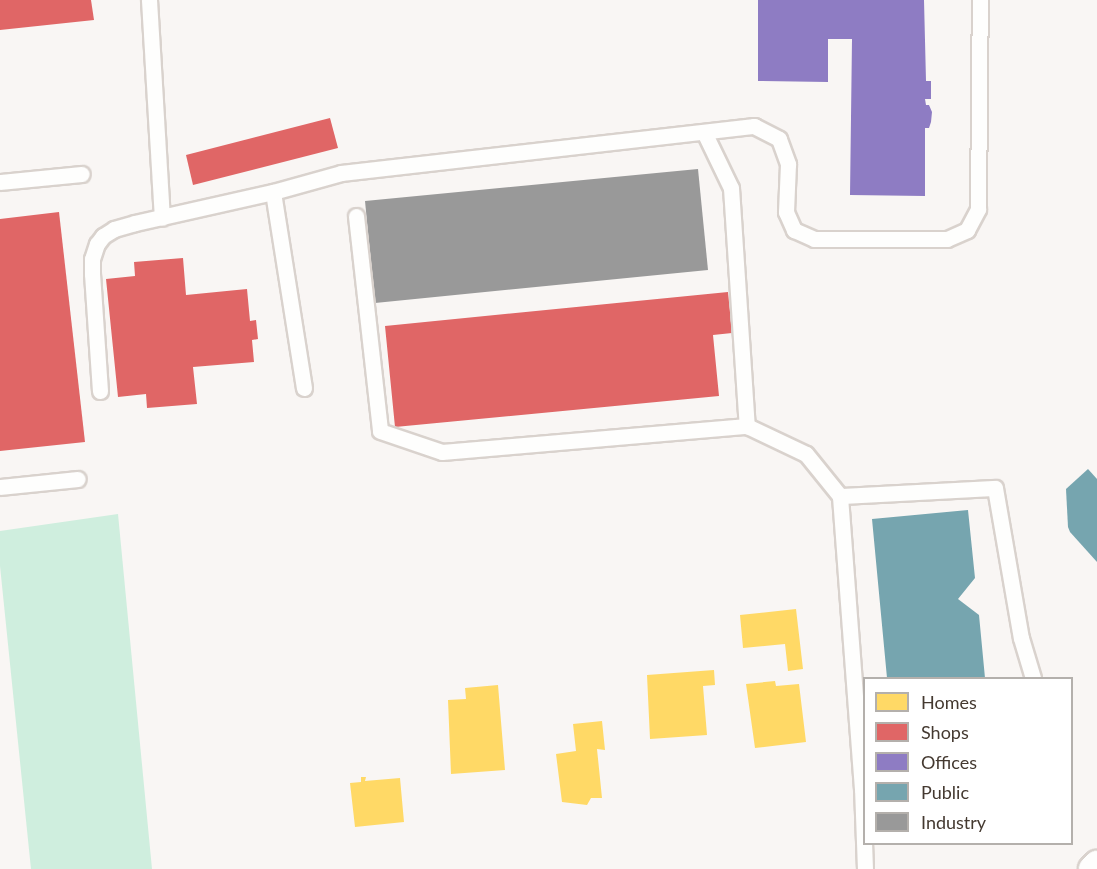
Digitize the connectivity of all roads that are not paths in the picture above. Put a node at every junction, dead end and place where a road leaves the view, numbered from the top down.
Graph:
1 (149, 0) edge
2 (980, 0) edge
3 (704, 132) junction
4 (82, 174) dead end
5 (0, 182) edge
6 (273, 192) junction
7 (356, 216) dead end
8 (162, 218) junction
9 (304, 388) dead end
10 (100, 391) dead end
11 (747, 426) junction
12 (78, 479) dead end
13 (0, 487) edge
14 (840, 496) junction
15 (1033, 677) edge
16 (863, 789) edge
17 (864, 845) edge
18 (1097, 865) edge
19 (865, 869) edge
20 (1093, 869) edge

1 - 8 lane
2 - 3 lane
3 - 6 lane
3 - 11 lane
4 - 5 lane
6 - 8 lane
6 - 9 lane
7 - 11 lane
8 - 10 lane
11 - 14 lane
12 - 13 lane
14 - 15 lane
14 - 16 lane
17 - 19 lane
18 - 20 street

